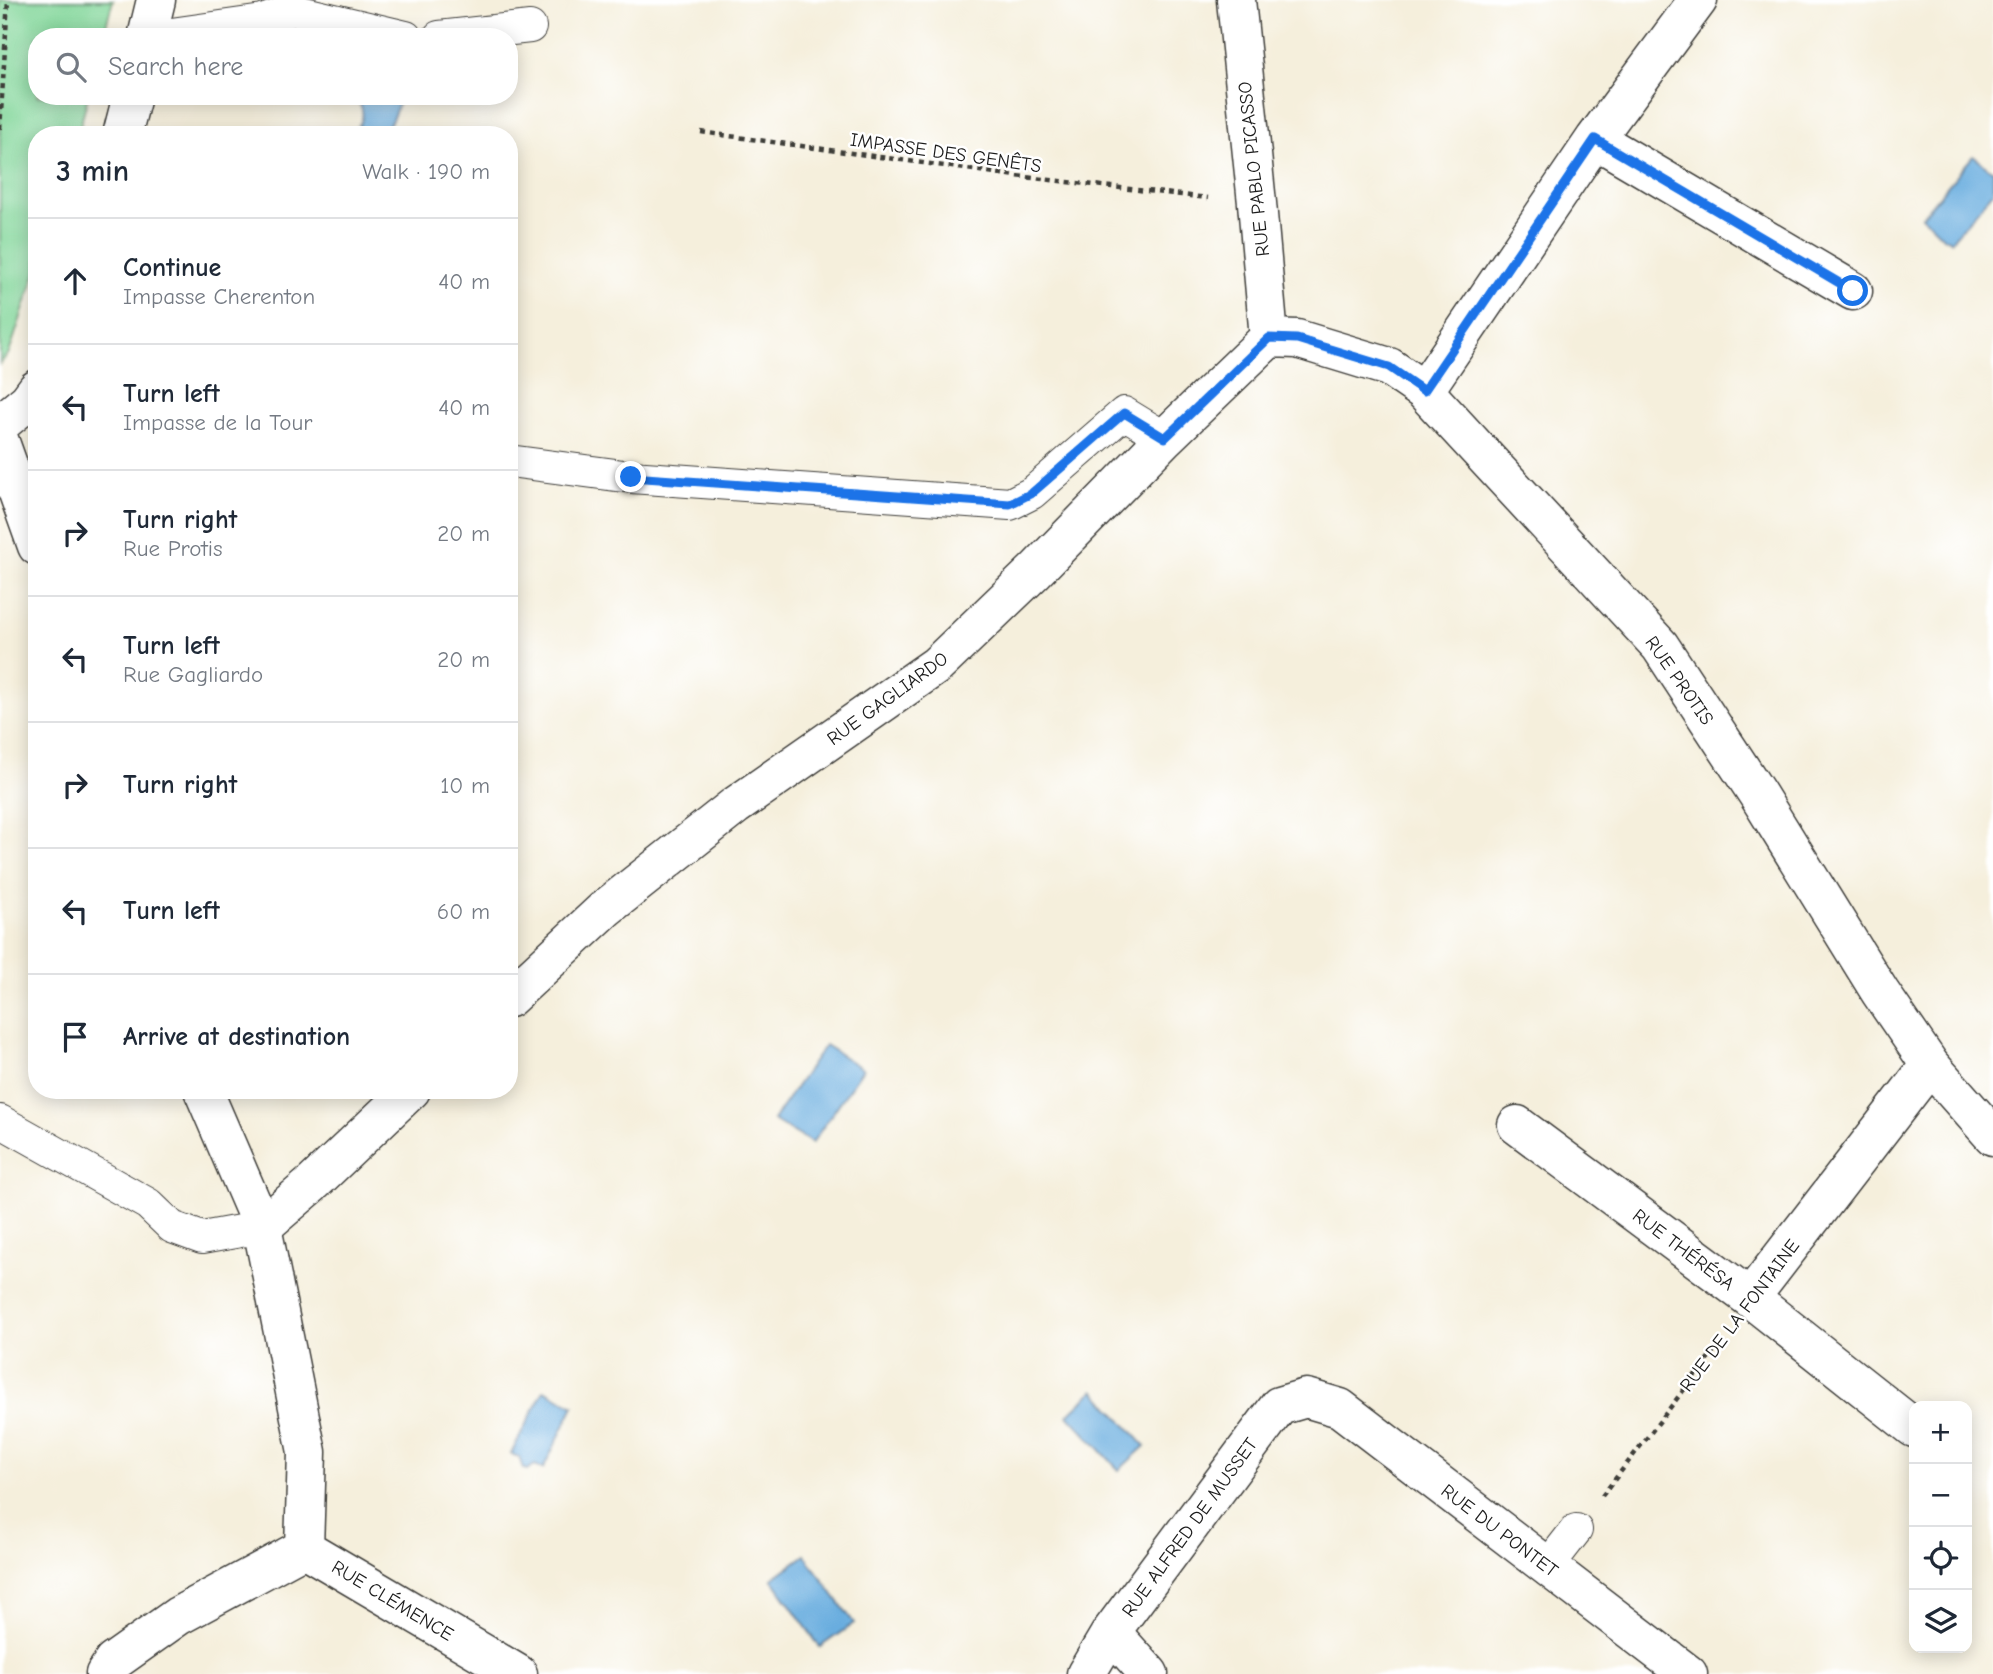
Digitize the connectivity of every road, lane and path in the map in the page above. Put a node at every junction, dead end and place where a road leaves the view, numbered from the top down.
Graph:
1 (8, 0) edge
2 (156, 0) edge
3 (1236, 0) edge
4 (1698, 0) edge
5 (530, 27) dead end
6 (150, 28) edge
7 (213, 28) edge
8 (367, 28) edge
9 (518, 28) edge
10 (130, 105) edge
11 (124, 126) edge
12 (0, 129) edge
13 (701, 132) dead end
14 (1595, 139) junction
15 (1188, 197) dead end
16 (1853, 291) dead end
17 (1269, 338) junction
18 (1424, 391) junction
19 (28, 402) edge
20 (0, 424) edge
21 (1165, 438) junction
22 (0, 442) edge
23 (518, 462) edge
24 (28, 521) edge
25 (518, 990) edge
26 (1930, 1065) junction
27 (206, 1099) edge
28 (401, 1099) edge
29 (0, 1121) edge
30 (1517, 1125) dead end
31 (1993, 1136) edge
32 (262, 1227) junction
33 (1750, 1298) junction
34 (1306, 1398) joint
35 (1909, 1424) edge
36 (1576, 1530) joint
37 (304, 1548) junction
38 (1548, 1566) junction
39 (1111, 1632) junction
40 (105, 1674) edge
41 (518, 1674) edge
42 (1086, 1674) edge
43 (1149, 1674) edge
44 (1688, 1674) edge

1 - 12 path
2 - 6 street
3 - 17 street, RUE PABLO PICASSO
4 - 14 street
5 - 9 lane
7 - 8 lane
10 - 11 street
13 - 15 path, IMPASSE DES GENÊTS
14 - 16 street
14 - 18 street
17 - 18 street, RUE PROTIS
17 - 21 street, RUE GAGLIARDO
18 - 26 street, RUE PROTIS
19 - 20 street
21 - 23 lane
21 - 25 street, RUE GAGLIARDO
22 - 24 street
26 - 31 street, RUE PROTIS
26 - 33 street, RUE DE LA FONTAINE
27 - 32 street
28 - 32 street
29 - 32 lane
30 - 33 street, RUE THÉRÉSA
32 - 37 street
33 - 35 street, RUE THÉRÉSA
33 - 36 path, RUE DE LA FONTAINE
34 - 38 street, RUE DU PONTET
34 - 39 street, RUE ALFRED DE MUSSET
36 - 38 lane
37 - 40 street
37 - 41 street, RUE CLÉMENCE
38 - 44 street, RUE DU PONTET
39 - 42 street, RUE ALFRED DE MUSSET
39 - 43 street

